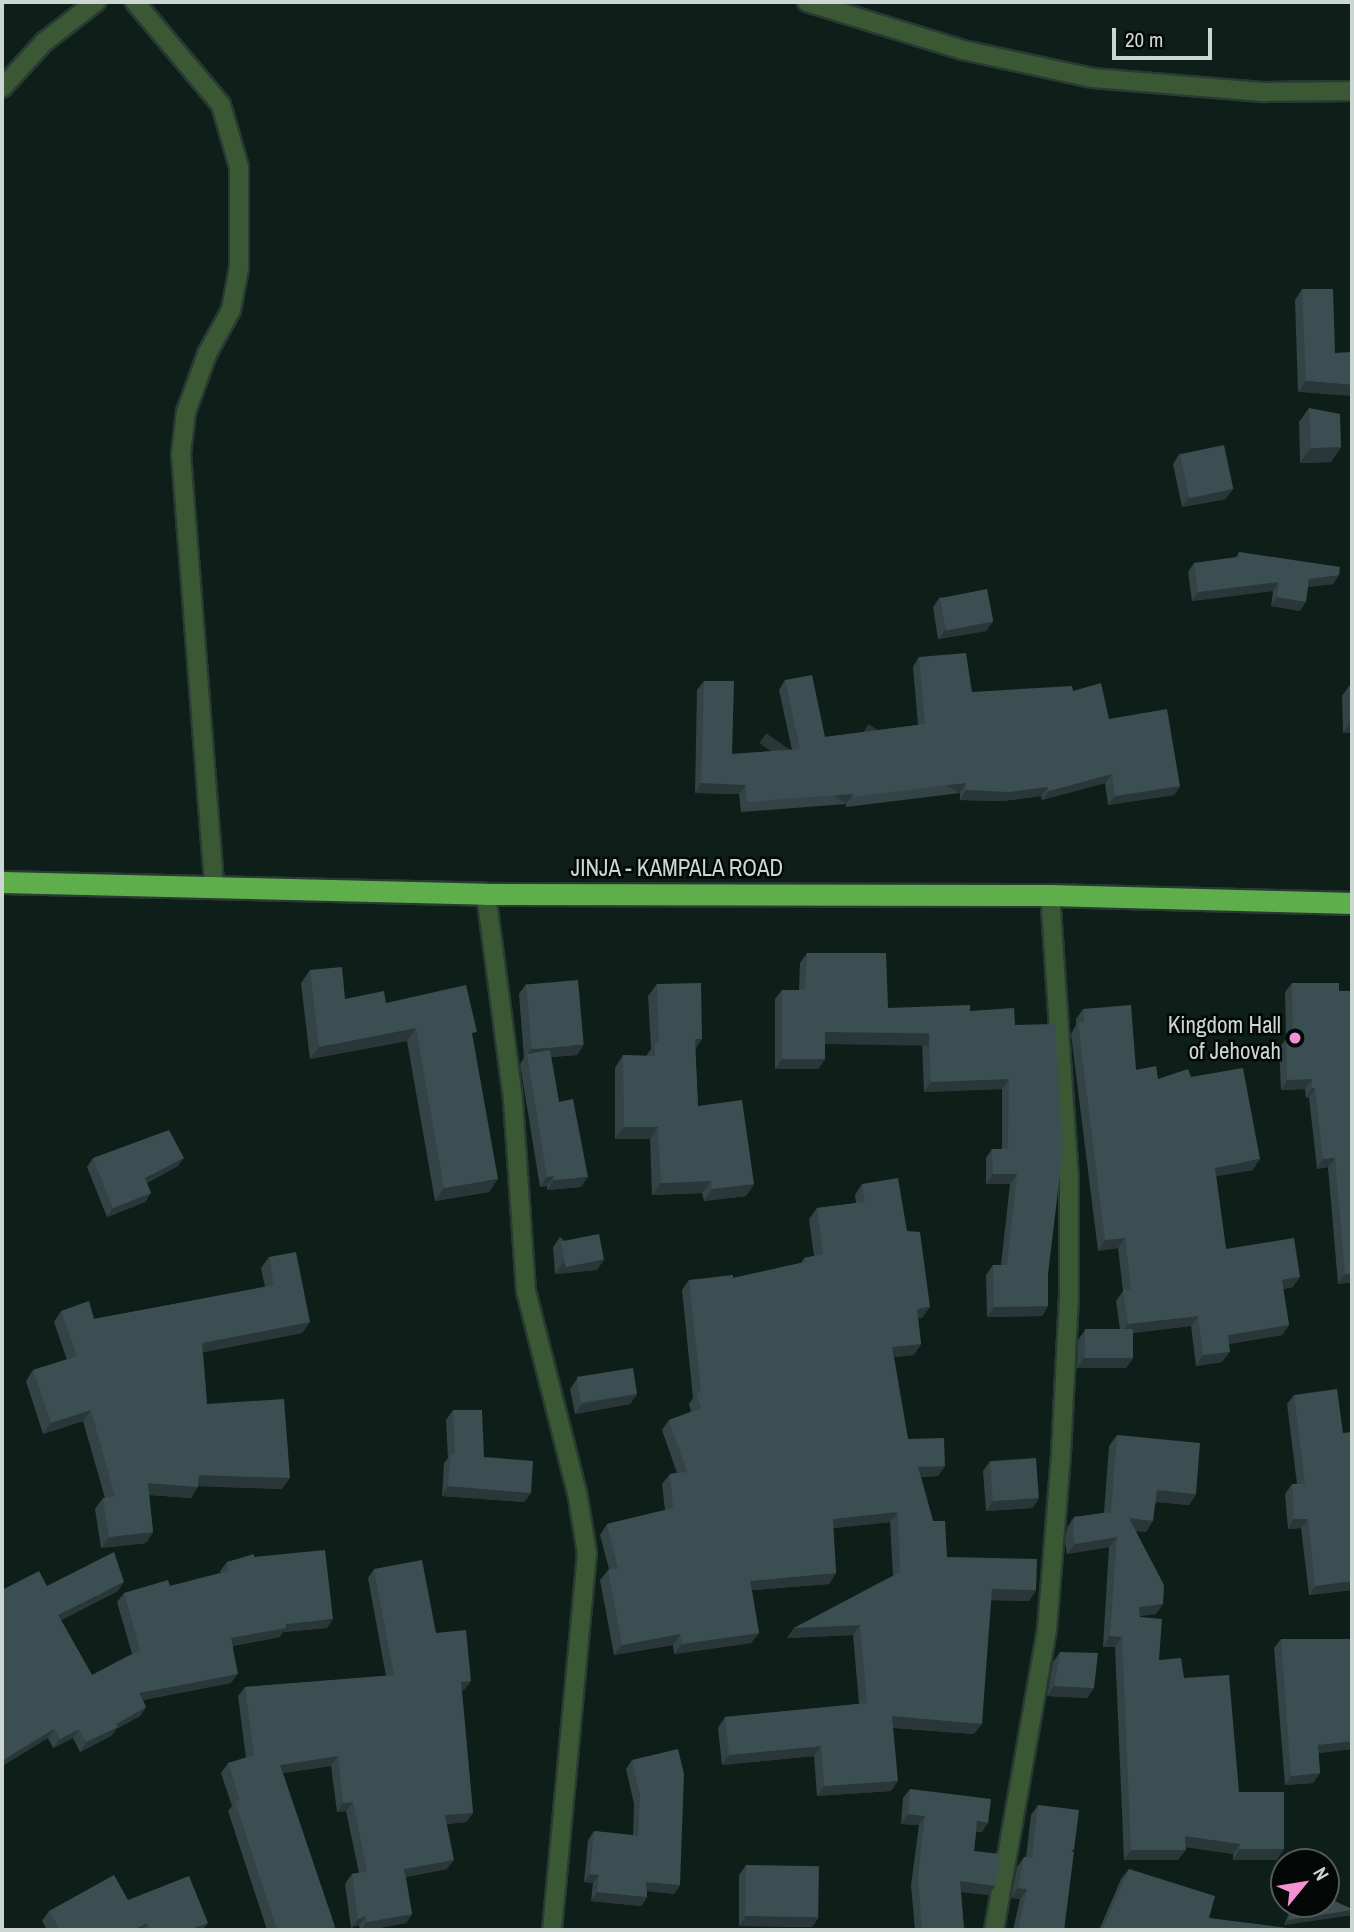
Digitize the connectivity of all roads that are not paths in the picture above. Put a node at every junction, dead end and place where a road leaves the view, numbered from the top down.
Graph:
1 (96, 2) edge
2 (135, 2) edge
3 (807, 2) edge
4 (2, 88) edge
5 (1352, 90) edge
6 (2, 882) edge
7 (214, 886) junction
8 (486, 894) junction
9 (1050, 895) junction
10 (1352, 903) edge
11 (551, 1929) edge
12 (994, 1930) edge

1 - 4 street
2 - 7 street
3 - 5 street
6 - 7 highway, JINJA - KAMPALA ROAD
7 - 8 highway, JINJA - KAMPALA ROAD
8 - 9 highway, JINJA - KAMPALA ROAD
8 - 11 street
9 - 10 highway, JINJA - KAMPALA ROAD
9 - 12 street

